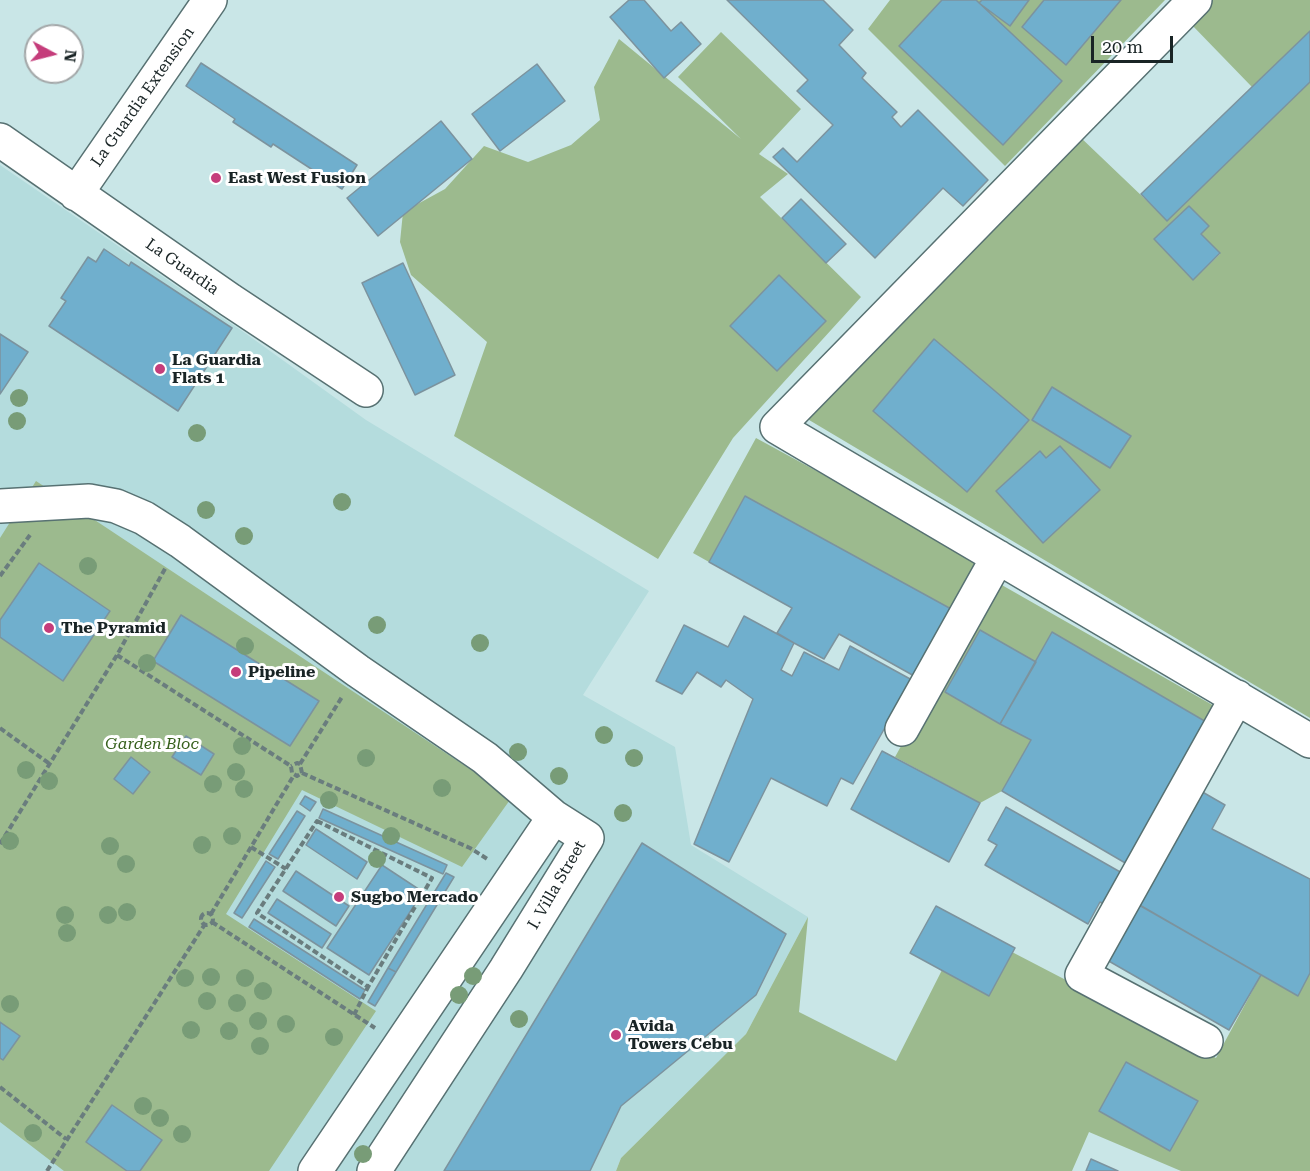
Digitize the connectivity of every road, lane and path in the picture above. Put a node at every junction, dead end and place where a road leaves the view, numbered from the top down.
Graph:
1 (210, 0) edge
2 (1195, 0) edge
3 (0, 140) edge
4 (76, 194) junction
5 (366, 390) dead end
6 (0, 506) edge
7 (180, 541) junction
8 (998, 557) junction
9 (117, 655) junction
10 (358, 671) junction
11 (1237, 697) junction
12 (0, 728) edge
13 (902, 729) dead end
14 (1310, 741) edge
15 (50, 764) junction
16 (300, 764) junction
17 (291, 766) junction
18 (302, 773) junction
19 (294, 775) junction
20 (554, 817) junction
21 (0, 844) edge
22 (251, 847) junction
23 (286, 868) junction
24 (514, 876) junction
25 (550, 900) junction
26 (211, 914) junction
27 (212, 922) junction
28 (205, 924) junction
29 (368, 987) junction
30 (354, 1015) junction
31 (1206, 1041) dead end
32 (401, 1045) junction
33 (438, 1073) junction
34 (0, 1088) edge
35 (66, 1139) junction
36 (47, 1171) edge
37 (315, 1171) edge
38 (374, 1171) edge

1 - 4 street, La Guardia Extension
2 - 8 street
3 - 4 street, La Guardia
4 - 5 street, La Guardia
6 - 7 street
7 - 9 path
7 - 10 street
8 - 11 street
8 - 13 street
9 - 15 path
9 - 17 path
10 - 16 path
10 - 20 street
11 - 14 street
11 - 31 street
12 - 15 path
15 - 21 path
16 - 17 path
16 - 18 path
17 - 19 path
18 - 19 path
18 - 24 path
19 - 22 path
20 - 24 street
20 - 25 street, I. Villa Street
22 - 23 path
22 - 26 path
23 - 29 path
23 - 29 path
24 - 25 street
24 - 32 street
25 - 33 street, I. Villa Street
26 - 27 path
26 - 28 path
27 - 28 path
27 - 30 path
28 - 35 path
29 - 30 path
30 - 32 path
32 - 33 street
32 - 37 street
33 - 38 street, I. Villa Street
34 - 35 path
35 - 36 path

